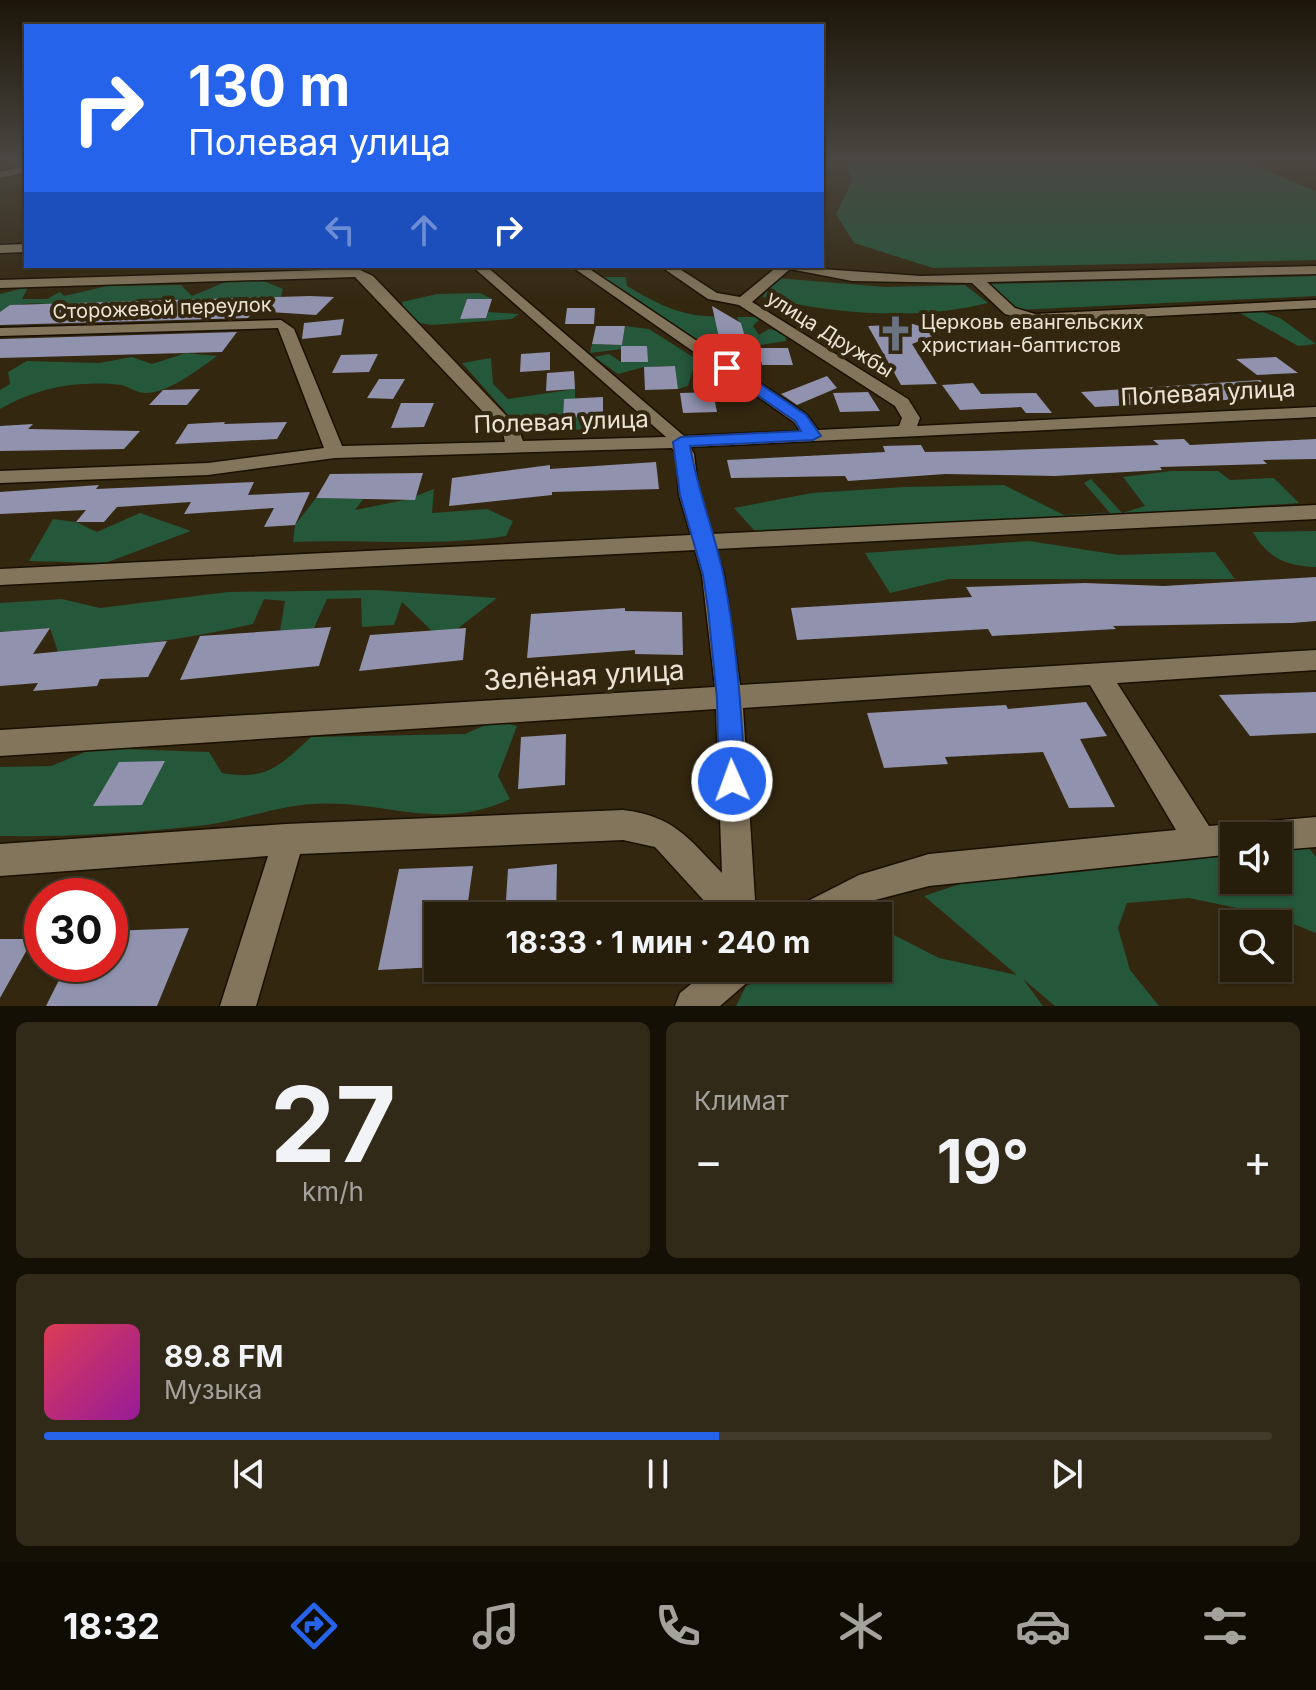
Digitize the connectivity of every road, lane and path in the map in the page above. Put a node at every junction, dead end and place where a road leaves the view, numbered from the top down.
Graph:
1 (24, 248) edge
2 (0, 249) edge
3 (480, 268) edge
4 (580, 268) edge
5 (669, 268) edge
6 (786, 268) edge
7 (803, 268) edge
8 (1316, 270) edge
9 (976, 279) junction
10 (0, 284) edge
11 (743, 302) junction
12 (1316, 304) edge
13 (0, 332) edge
14 (1316, 412) edge
15 (906, 430) junction
16 (813, 436) junction
17 (681, 442) junction
18 (515, 448) junction
19 (335, 452) junction
20 (0, 477) edge
21 (1316, 512) edge
22 (704, 542) junction
23 (0, 577) edge
24 (1316, 660) edge
25 (1097, 674) junction
26 (729, 699) junction
27 (0, 743) edge
28 (1316, 832) edge
29 (1292, 834) edge
30 (286, 839) junction
31 (1220, 840) edge
32 (1201, 842) junction
33 (0, 860) edge
34 (728, 902) edge
35 (739, 902) edge
36 (840, 902) edge
37 (721, 982) edge
38 (238, 1006) edge
39 (693, 1006) edge

1 - 2 street
3 - 17 street
4 - 16 street
5 - 11 street, улица Дружбы
6 - 11 street
7 - 9 street
8 - 9 street
9 - 12 street
10 - 18 street
11 - 15 street, улица Дружбы
13 - 19 street, Сторожевой переулок
14 - 15 street, Полевая улица
15 - 16 street, Полевая улица
16 - 17 street, Полевая улица
17 - 18 street, Полевая улица
17 - 22 street
18 - 19 street, Полевая улица
19 - 20 street, Полевая улица
21 - 22 street
22 - 23 street
22 - 26 street
24 - 25 street, Зелёная улица
25 - 26 street, Зелёная улица
25 - 32 street
26 - 27 street, Зелёная улица
26 - 35 street
28 - 29 street
30 - 33 street
30 - 34 street
30 - 38 street
31 - 32 street
32 - 36 street
37 - 39 street

